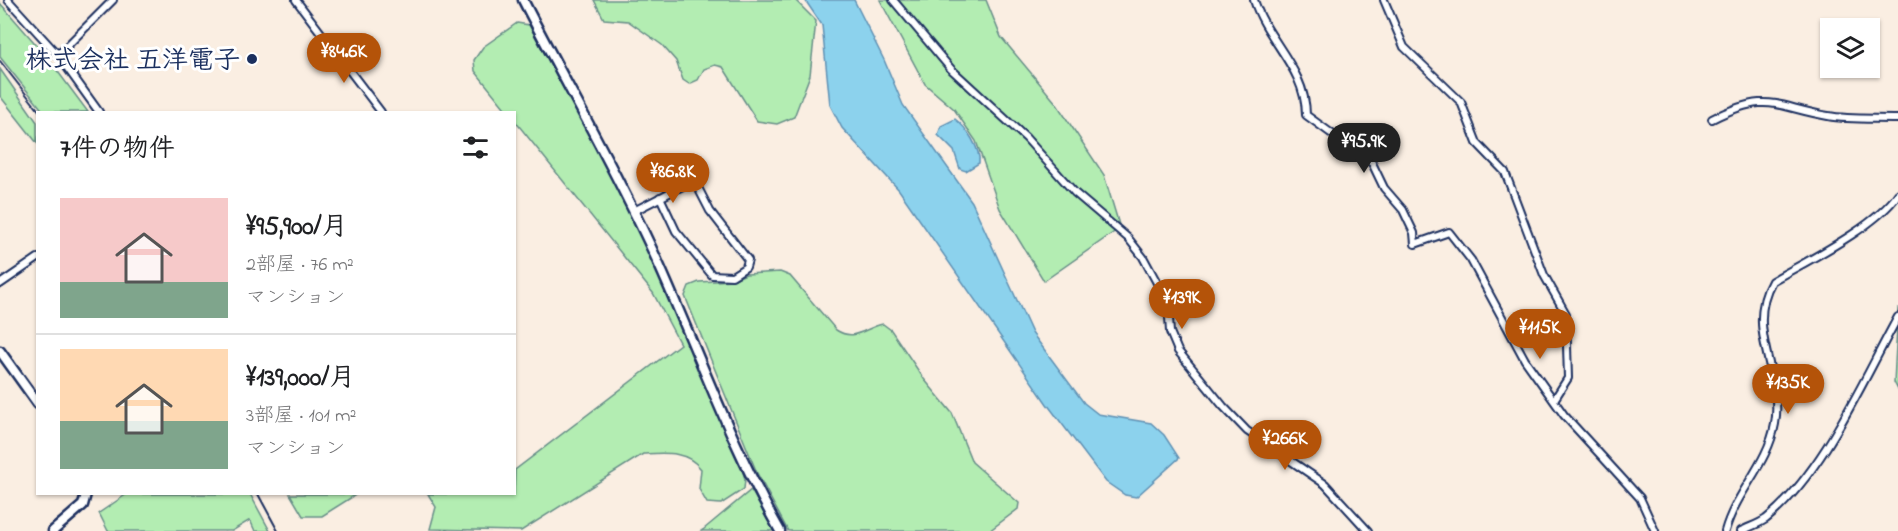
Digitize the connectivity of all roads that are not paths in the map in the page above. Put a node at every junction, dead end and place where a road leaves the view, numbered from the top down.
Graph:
1 (8, 0) edge
2 (113, 0) edge
3 (296, 0) edge
4 (523, 0) edge
5 (893, 0) edge
6 (1254, 0) edge
7 (1384, 0) edge
8 (58, 55) junction
9 (98, 111) edge
10 (380, 111) edge
11 (1898, 118) edge
12 (1712, 119) dead end
13 (702, 176) dead end
14 (694, 180) junction
15 (1898, 195) edge
16 (660, 197) junction
17 (634, 210) junction
18 (36, 259) edge
19 (0, 284) edge
20 (1898, 317) edge
21 (0, 351) edge
22 (1554, 400) junction
23 (36, 401) edge
24 (86, 495) edge
25 (53, 531) edge
26 (780, 531) edge
27 (1368, 531) edge
28 (1654, 531) edge
29 (1725, 531) edge
30 (1741, 531) edge

1 - 8 street
2 - 8 street
3 - 10 street
4 - 17 street
5 - 27 street
6 - 22 street
7 - 22 street
8 - 9 street
11 - 12 street
13 - 14 street
14 - 16 street
14 - 16 street
15 - 29 street
16 - 17 street
17 - 26 street
18 - 19 street
20 - 30 street
21 - 23 street
22 - 28 street
24 - 25 street

